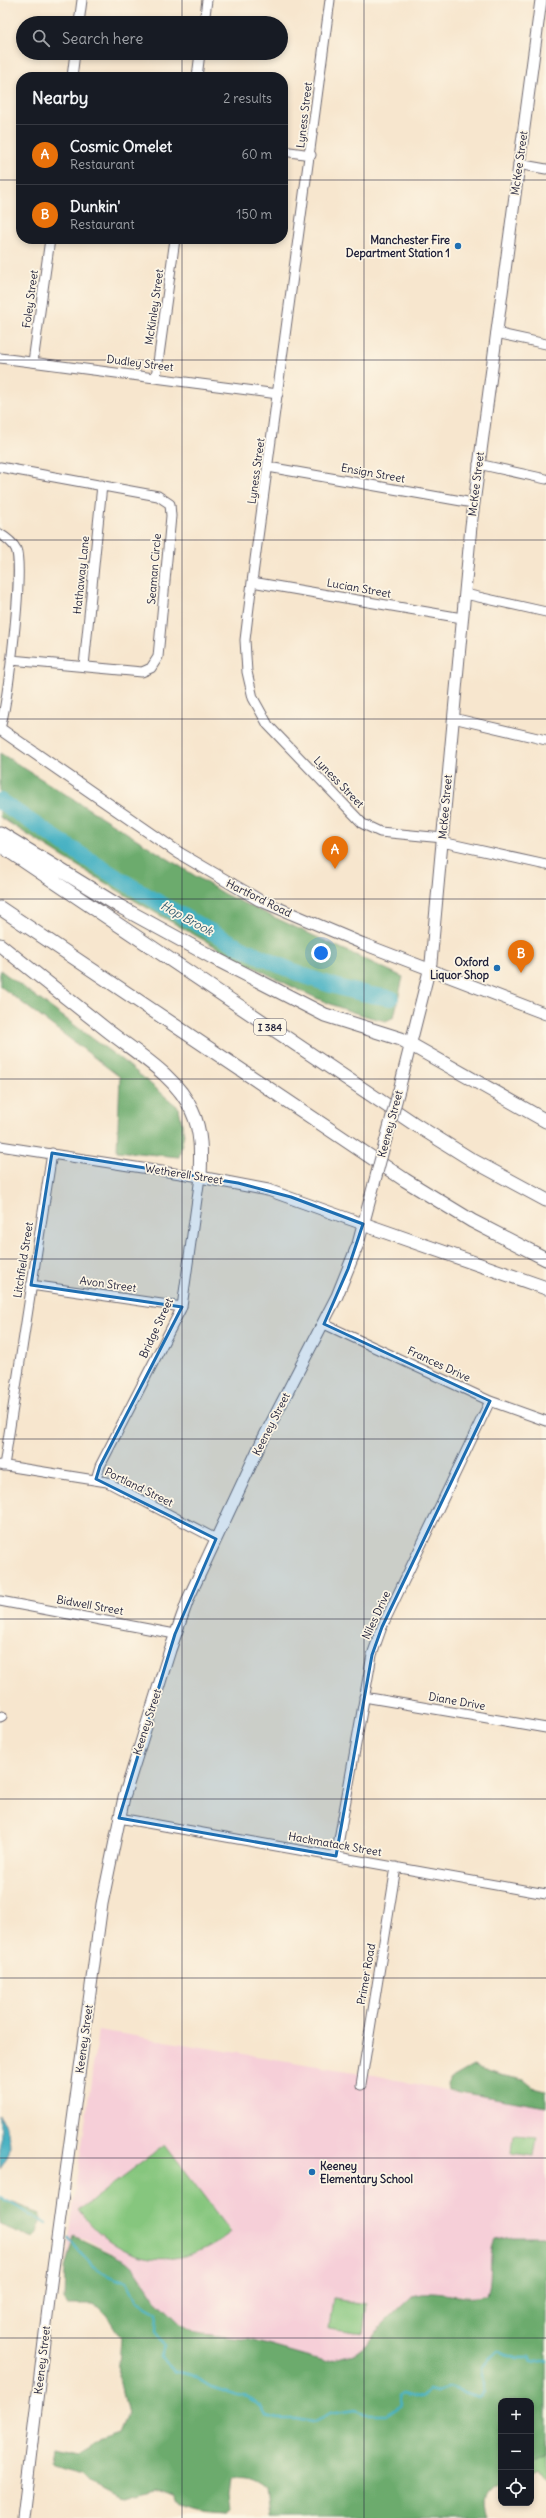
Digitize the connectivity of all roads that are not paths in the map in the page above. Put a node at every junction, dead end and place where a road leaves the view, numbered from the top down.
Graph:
1 (82, 0) edge
2 (207, 0) edge
3 (330, 0) edge
4 (541, 0) edge
5 (80, 16) edge
6 (205, 16) edge
7 (74, 60) edge
8 (199, 60) edge
9 (73, 72) edge
10 (198, 72) edge
11 (288, 152) edge
12 (311, 155) junction
13 (518, 164) junction
14 (546, 169) edge
15 (49, 244) edge
16 (174, 244) edge
17 (496, 333) junction
18 (546, 344) edge
19 (0, 358) edge
20 (33, 362) junction
21 (156, 377) junction
22 (278, 394) junction
23 (478, 464) junction
24 (0, 467) edge
25 (268, 467) junction
26 (546, 479) edge
27 (102, 485) junction
28 (473, 503) junction
29 (0, 534) edge
30 (252, 582) junction
31 (464, 594) junction
32 (546, 612) edge
33 (462, 618) junction
34 (11, 660) junction
35 (84, 666) junction
36 (453, 718) junction
37 (0, 728) edge
38 (546, 740) edge
39 (0, 833) edge
40 (442, 840) junction
41 (0, 845) edge
42 (546, 865) edge
43 (0, 908) edge
44 (0, 945) edge
45 (430, 970) junction
46 (546, 1014) edge
47 (411, 1044) junction
48 (546, 1121) edge
49 (0, 1146) edge
50 (52, 1153) junction
51 (200, 1176) junction
52 (546, 1200) edge
53 (363, 1224) junction
54 (546, 1260) edge
55 (31, 1285) junction
56 (546, 1288) edge
57 (182, 1307) junction
58 (324, 1324) junction
59 (490, 1401) junction
60 (546, 1421) edge
61 (2, 1465) edge
62 (96, 1479) junction
63 (216, 1539) junction
64 (0, 1601) edge
65 (175, 1634) junction
66 (364, 1697) junction
67 (546, 1728) edge
68 (119, 1818) junction
69 (336, 1856) junction
70 (396, 1867) junction
71 (546, 1894) edge
72 (361, 2085) dead end
73 (23, 2518) edge

1 - 5 street
2 - 6 street
3 - 12 street, Lyness Street
4 - 13 main road, McKee Street
7 - 9 street
8 - 10 street
11 - 12 street
12 - 22 street, Lyness Street
13 - 14 street
13 - 17 main road, McKee Street
15 - 20 street, Foley Street
16 - 21 street, McKinley Street
17 - 18 street
17 - 23 main road, McKee Street
19 - 20 street, Dudley Street
20 - 21 street, Dudley Street
21 - 22 street, Dudley Street
22 - 25 street, Lyness Street
23 - 26 street
23 - 28 main road, McKee Street
24 - 27 street, Seaman Circle
25 - 28 street, Ensign Street
25 - 30 street, Lyness Street
27 - 35 street, Hathaway Lane
27 - 35 street, Seaman Circle
28 - 31 main road, McKee Street
29 - 34 street
30 - 33 street, Lucian Street
30 - 40 street, Lyness Street
31 - 32 street
31 - 33 main road, McKee Street
33 - 36 main road, McKee Street
34 - 35 street, Seaman Circle
34 - 37 street
36 - 38 street
36 - 40 main road, McKee Street
37 - 45 main road, Hartford Road
39 - 47 highway
40 - 42 street, Lyness Street
40 - 45 main road, McKee Street
41 - 52 highway, I 384
43 - 54 highway
44 - 51 highway
45 - 46 main road, Hartford Road
45 - 47 main road, Keeney Street
47 - 48 highway
47 - 53 main road, Keeney Street, bridge
49 - 50 street, Wetherell Street
50 - 51 street, Wetherell Street
50 - 55 street, Litchfield Street
51 - 53 main road, Wetherell Street
51 - 57 street, Bridge Street
53 - 56 highway
53 - 58 main road, Keeney Street
55 - 57 street, Avon Street
55 - 61 street, Litchfield Street
57 - 62 street, Bridge Street
58 - 59 street, Frances Drive
58 - 63 main road, Keeney Street
59 - 60 street, Frances Drive
59 - 66 street, Niles Drive
61 - 62 street, Portland Street
62 - 63 street, Portland Street
63 - 65 main road, Keeney Street
64 - 65 street, Bidwell Street
65 - 68 main road, Keeney Street
66 - 67 street, Diane Drive
66 - 69 street, Niles Drive
68 - 69 street, Hackmatack Street
68 - 73 main road, Keeney Street
69 - 70 street, Hackmatack Street
70 - 71 street, Hackmatack Street
70 - 72 street, Primer Road

